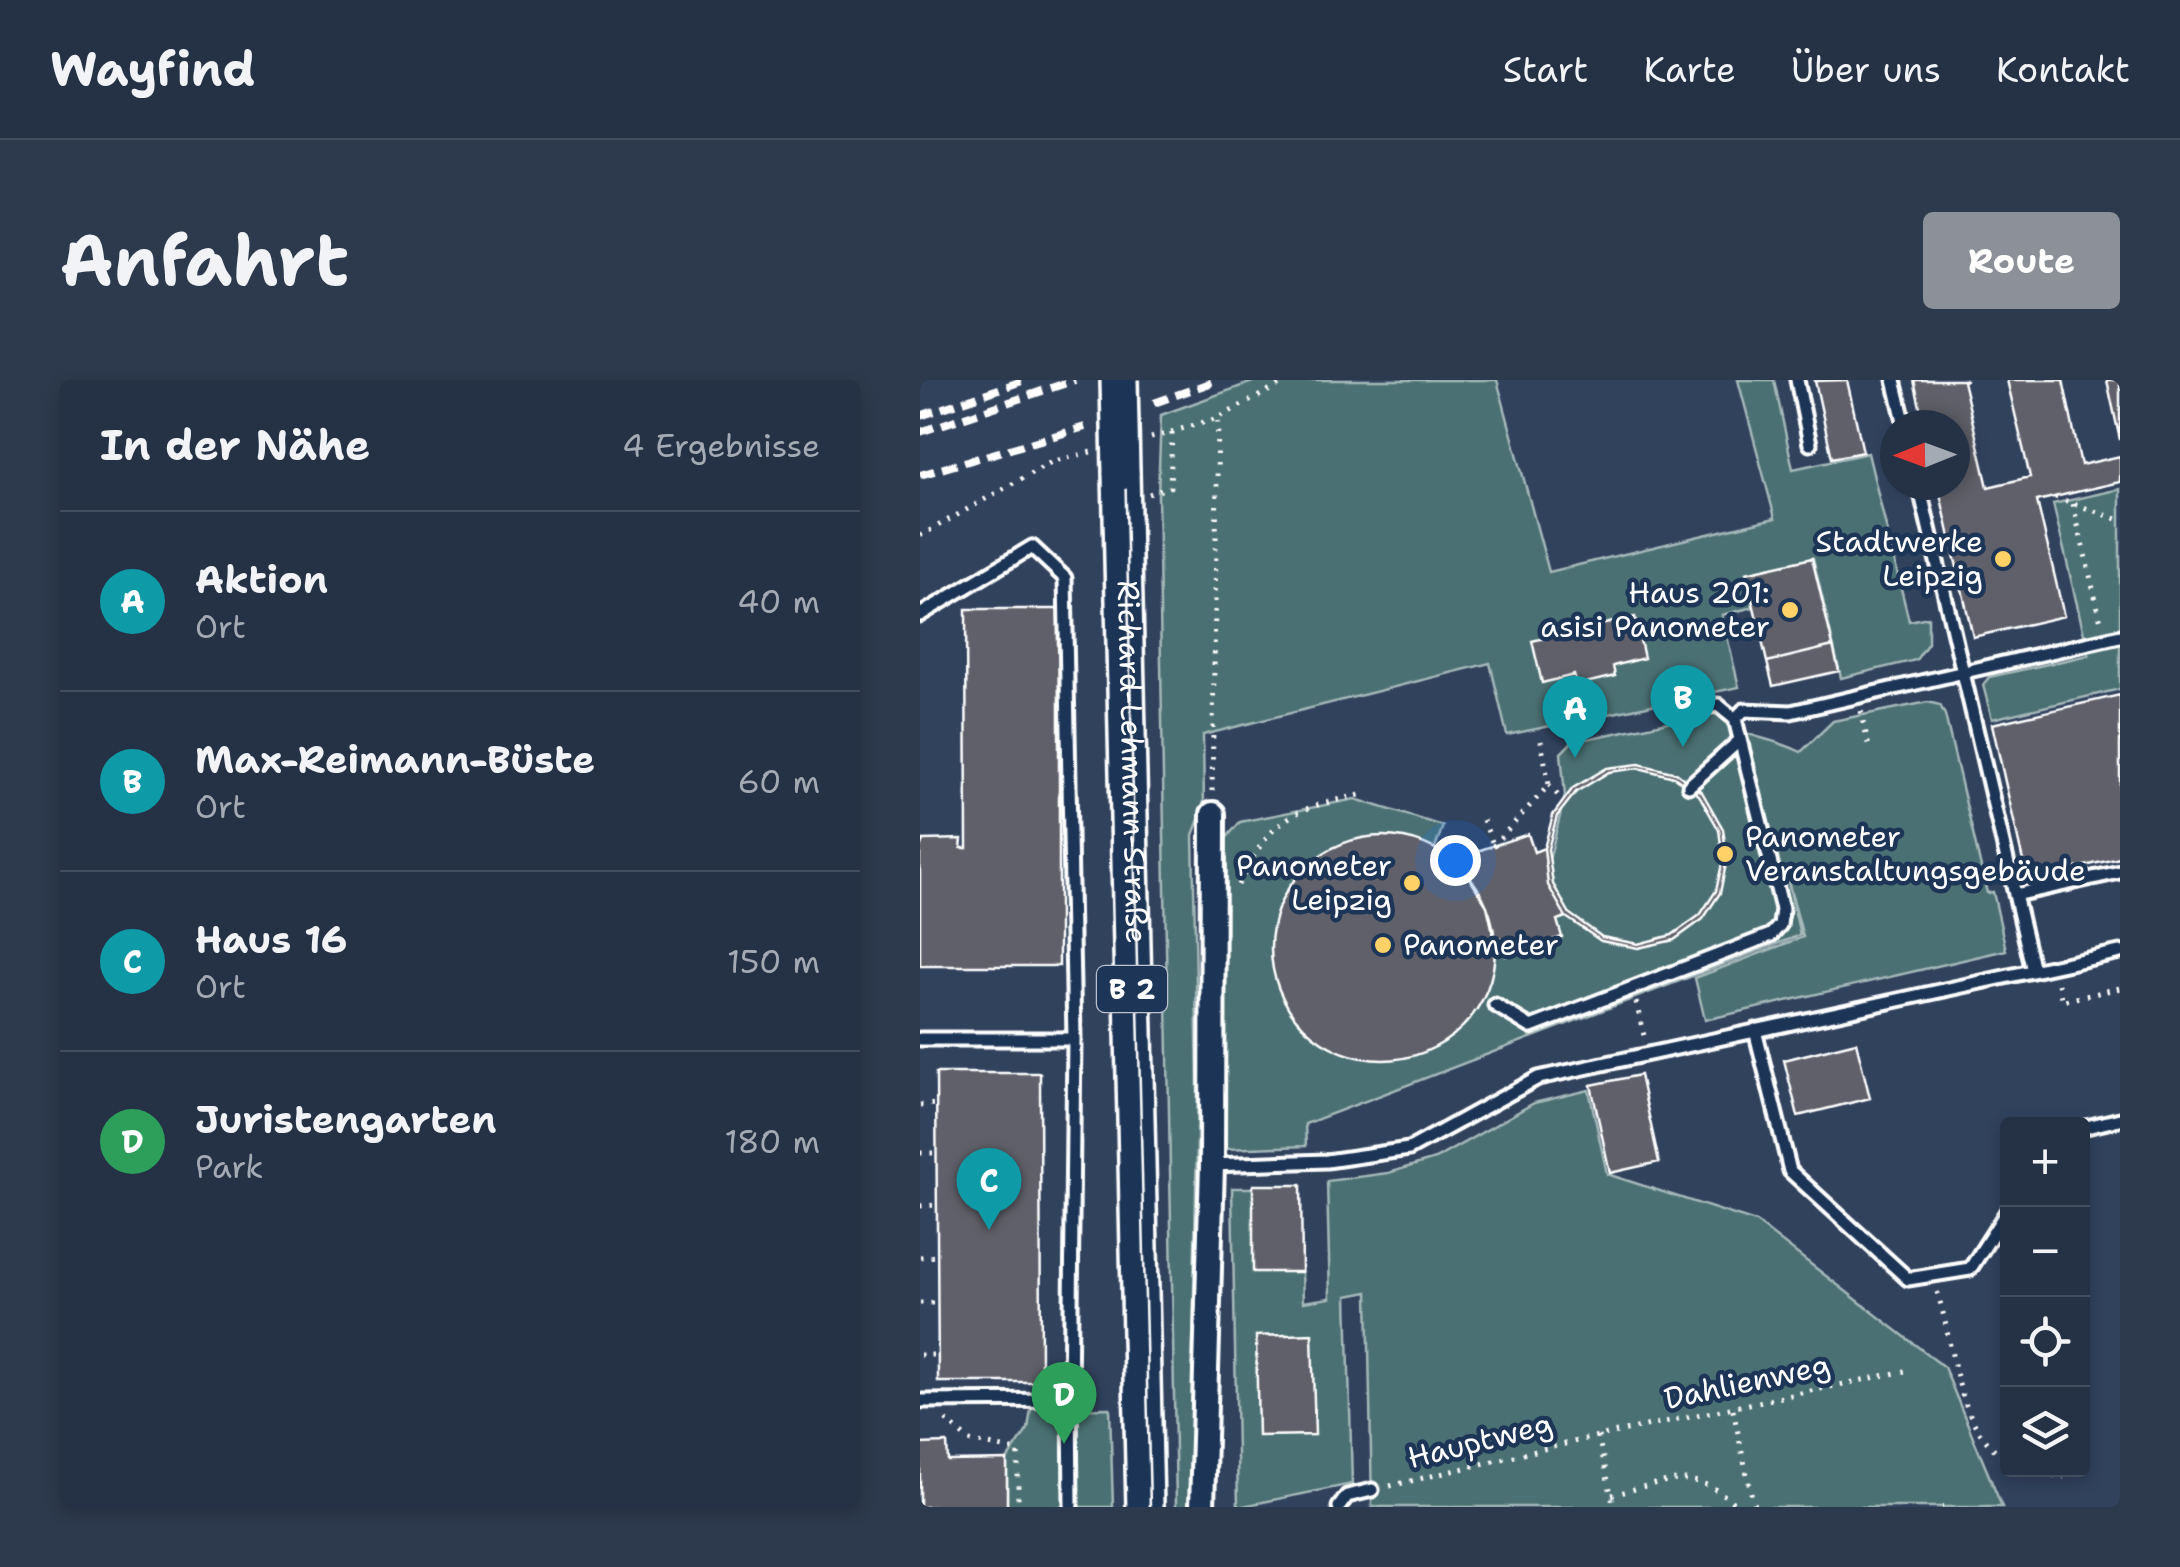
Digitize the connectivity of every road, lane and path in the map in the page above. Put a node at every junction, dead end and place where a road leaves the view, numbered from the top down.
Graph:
1 (1118, 380) edge
2 (1289, 380) edge
3 (1796, 380) edge
4 (1894, 380) edge
5 (1901, 410) edge
6 (1218, 418) junction
7 (1810, 444) dead end
8 (1051, 462) dead end
9 (1170, 487) dead end
10 (2055, 497) dead end
11 (1924, 500) edge
12 (2073, 504) junction
13 (2120, 520) edge
14 (920, 536) edge
15 (920, 615) edge
16 (2101, 622) dead end
17 (2120, 636) edge
18 (1964, 672) junction
19 (1858, 696) junction
20 (1689, 709) dead end
21 (1735, 719) junction
22 (1740, 740) junction
23 (1541, 741) dead end
24 (1870, 752) dead end
25 (1549, 785) junction
26 (1688, 786) dead end
27 (1360, 795) dead end
28 (1562, 800) dead end
29 (1213, 814) joint
30 (1482, 820) dead end
31 (2120, 872) edge
32 (1234, 892) dead end
33 (2015, 895) junction
34 (2120, 952) edge
35 (2054, 966) junction
36 (2033, 971) junction
37 (2120, 988) edge
38 (1494, 1005) dead end
39 (1755, 1030) junction
40 (920, 1039) edge
41 (1074, 1039) junction
42 (920, 1104) edge
43 (936, 1104) dead end
44 (2120, 1120) edge
45 (2090, 1126) edge
46 (920, 1153) edge
47 (936, 1153) dead end
48 (1212, 1165) junction
49 (937, 1204) dead end
50 (920, 1206) edge
51 (2000, 1222) edge
52 (938, 1256) dead end
53 (920, 1257) edge
54 (1932, 1276) junction
55 (920, 1303) edge
56 (938, 1303) dead end
57 (920, 1355) edge
58 (938, 1355) dead end
59 (1906, 1371) dead end
60 (1070, 1400) junction
61 (920, 1401) edge
62 (938, 1409) dead end
63 (1733, 1410) junction
64 (1598, 1436) junction
65 (2000, 1455) edge
66 (2059, 1477) edge
67 (2064, 1478) dead end
68 (1372, 1490) joint
69 (1612, 1495) junction
70 (1018, 1507) edge
71 (1071, 1507) edge
72 (1145, 1507) edge
73 (1202, 1507) edge
74 (1338, 1507) edge
75 (1614, 1507) edge
76 (1738, 1507) edge
77 (1754, 1507) edge

1 - 72 main road, Richard-Lehmann-Straße / B 2, bridge
2 - 6 path
3 - 7 lane
4 - 5 lane
6 - 9 path
6 - 29 path
8 - 14 path
10 - 12 path
11 - 18 lane
12 - 13 path
12 - 16 path
15 - 41 lane
17 - 18 lane
18 - 19 lane
18 - 33 lane
19 - 21 lane
19 - 24 path
20 - 21 lane
21 - 22 lane
22 - 26 lane
22 - 38 lane
23 - 25 path
25 - 28 path
25 - 30 path
27 - 32 path
29 - 48 street
31 - 33 lane
33 - 36 lane
34 - 35 lane
35 - 36 lane
35 - 37 path
36 - 39 lane
39 - 48 lane
39 - 54 lane
40 - 41 lane
41 - 60 lane
42 - 43 path
44 - 45 lane
46 - 47 path
48 - 73 street
49 - 50 path
51 - 54 lane
52 - 53 path
54 - 65 path
55 - 56 path
57 - 58 path
59 - 63 path, Dahlienweg
60 - 61 lane
60 - 71 lane
62 - 70 path
63 - 64 path, Dahlienweg
63 - 77 path
64 - 68 path, Hauptweg
64 - 69 path
66 - 67 path
68 - 74 lane
69 - 75 path
69 - 76 path

